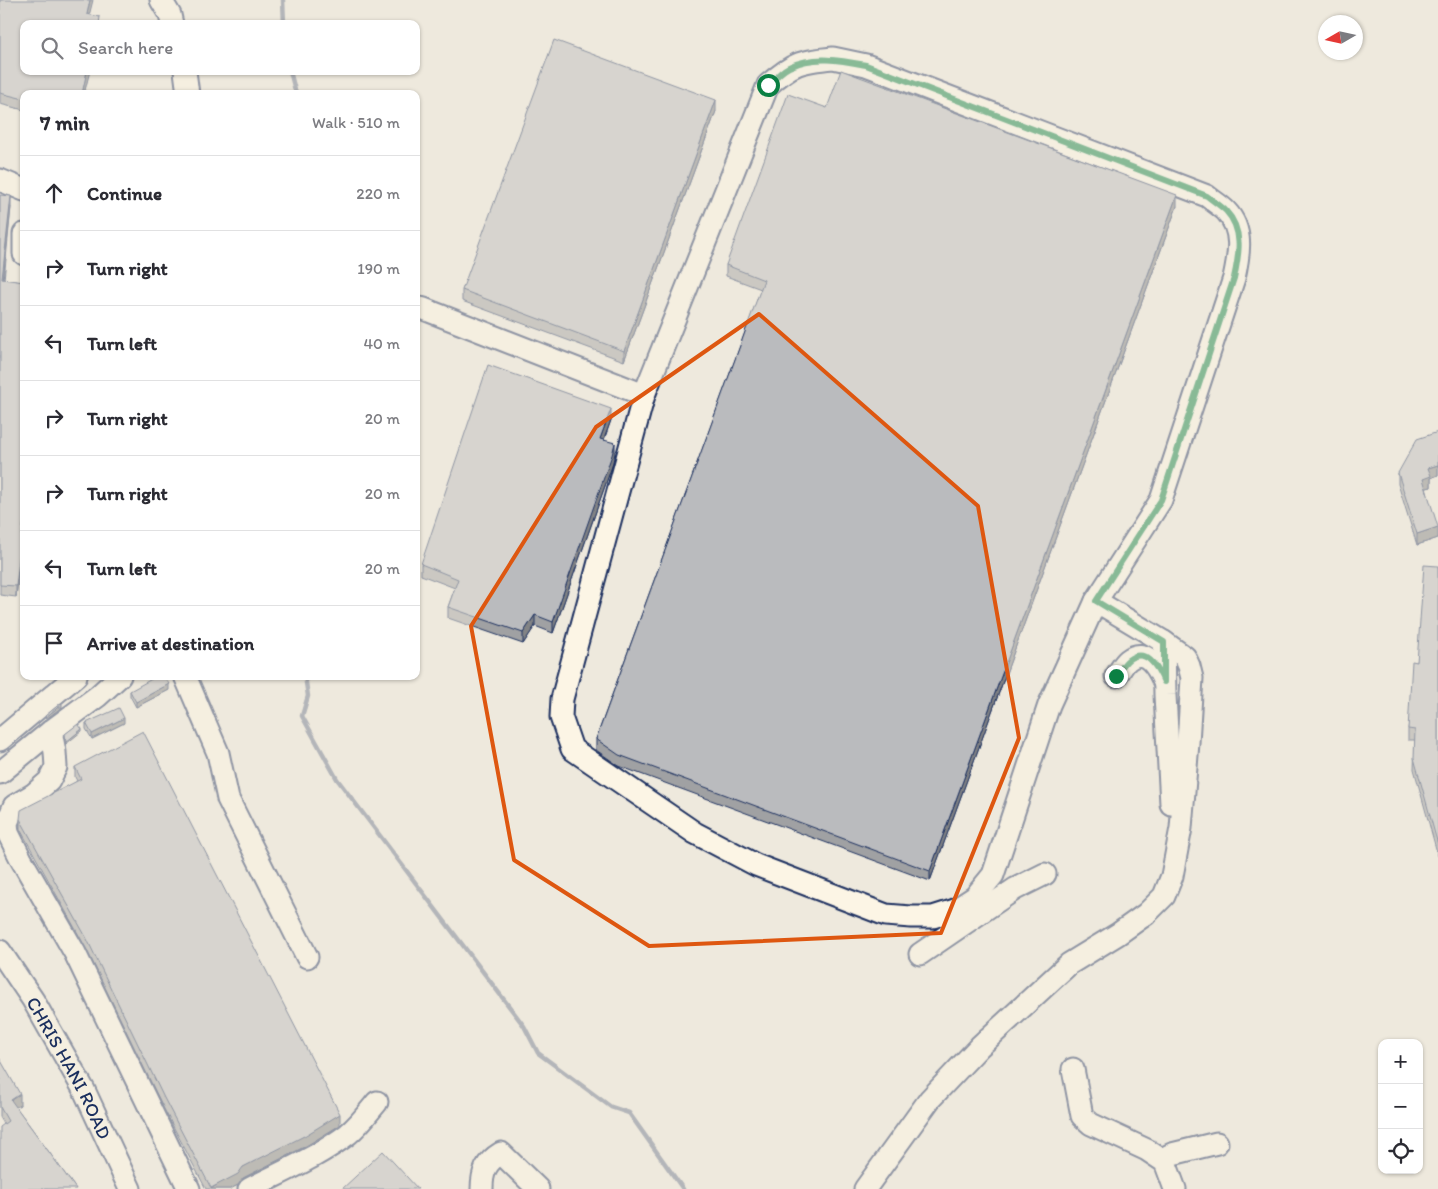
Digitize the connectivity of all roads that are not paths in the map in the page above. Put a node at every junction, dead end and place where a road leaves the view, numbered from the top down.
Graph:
1 (161, 0) edge
2 (171, 20) edge
3 (186, 75) edge
4 (187, 90) edge
5 (0, 180) edge
6 (20, 188) edge
7 (420, 308) edge
8 (644, 395) junction
9 (1096, 601) junction
10 (1164, 642) junction
11 (1116, 676) dead end
12 (71, 680) edge
13 (116, 680) edge
14 (187, 680) edge
15 (1164, 682) junction
16 (52, 731) junction
17 (0, 740) edge
18 (0, 773) edge
19 (1175, 864) junction
20 (1045, 874) dead end
21 (0, 951) edge
22 (920, 954) dead end
23 (307, 957) dead end
24 (1073, 1069) dead end
25 (377, 1102) dead end
26 (1217, 1143) dead end
27 (1165, 1162) junction
28 (130, 1189) edge
29 (189, 1189) edge
30 (249, 1189) edge
31 (482, 1189) edge
32 (538, 1189) edge
33 (865, 1189) edge
34 (1174, 1189) edge

1 - 2 street
3 - 4 street
5 - 6 street
7 - 8 street
8 - 9 street
8 - 9 street
9 - 10 street
10 - 15 street
10 - 19 street
11 - 15 street
12 - 17 street
13 - 16 street
14 - 23 street
15 - 19 street
16 - 18 street
16 - 29 street
19 - 33 street
20 - 22 street
21 - 28 street, CHRIS HANI ROAD
24 - 27 street
25 - 30 street
26 - 27 street
27 - 34 street
31 - 32 street

